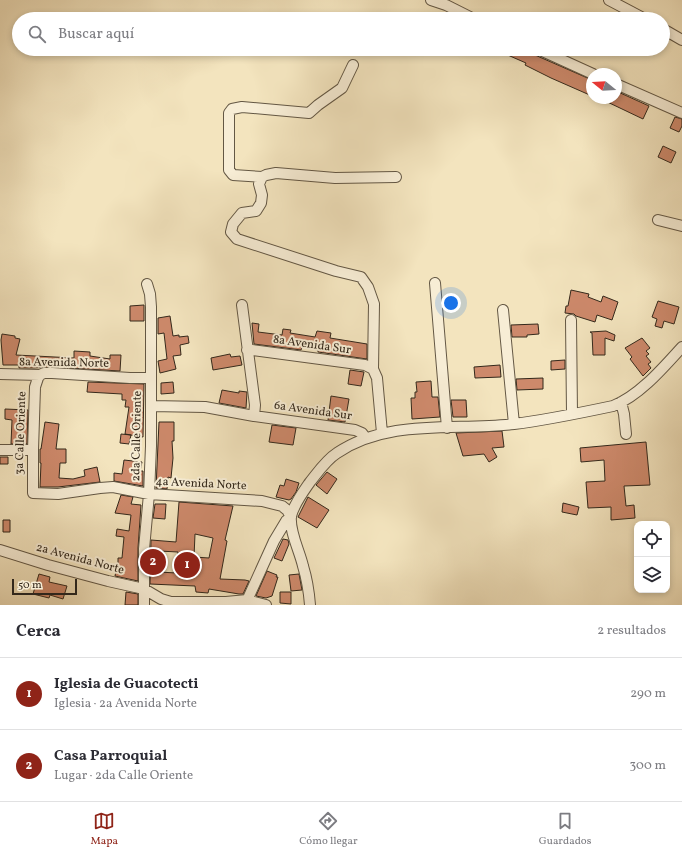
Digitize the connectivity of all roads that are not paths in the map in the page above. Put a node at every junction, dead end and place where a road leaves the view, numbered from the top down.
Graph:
1 (431, 0) edge
2 (609, 0) edge
3 (460, 12) edge
4 (632, 12) edge
5 (670, 33) edge
6 (682, 40) edge
7 (553, 56) edge
8 (353, 65) dead end
9 (586, 71) edge
10 (622, 87) edge
11 (682, 113) edge
12 (396, 176) dead end
13 (262, 177) junction
14 (658, 220) dead end
15 (682, 226) edge
16 (435, 283) dead end
17 (147, 284) dead end
18 (242, 305) dead end
19 (503, 310) dead end
20 (570, 320) dead end
21 (682, 348) edge
22 (247, 350) junction
23 (373, 369) junction
24 (0, 374) edge
25 (40, 375) junction
26 (150, 378) junction
27 (621, 402) junction
28 (151, 406) junction
29 (572, 414) junction
30 (254, 416) junction
31 (514, 424) junction
32 (447, 428) junction
33 (382, 433) junction
34 (626, 434) dead end
35 (366, 438) junction
36 (0, 450) edge
37 (33, 450) junction
38 (33, 493) joint
39 (149, 494) junction
40 (291, 517) junction
41 (0, 550) edge
42 (144, 589) junction
43 (246, 603) edge
44 (144, 605) edge
45 (266, 605) edge
46 (310, 605) edge

1 - 3 street
2 - 4 street
5 - 6 street
7 - 9 street
8 - 13 street
10 - 11 street
12 - 13 street
13 - 23 street
14 - 15 street
16 - 32 street
17 - 26 street, 2da Calle Oriente
18 - 22 street
19 - 31 street
20 - 29 street
21 - 27 street
22 - 23 street, 8a Avenida Sur
22 - 30 street
23 - 33 street
24 - 25 street, 8a Avenida Norte
25 - 26 street, 8a Avenida Norte
25 - 37 street, 3a Calle Oriente
26 - 28 street, 2da Calle Oriente
27 - 29 street
27 - 34 street
28 - 30 street, 6a Avenida Sur
28 - 39 street, 2da Calle Oriente
29 - 31 street
30 - 35 street, 6a Avenida Sur
31 - 32 street
32 - 33 street
33 - 35 street
35 - 40 street
36 - 37 street
37 - 38 street, 3a Calle Oriente
38 - 39 street, 4a Avenida Norte
39 - 40 street, 4a Avenida Norte
39 - 42 street, 2da Calle Oriente
40 - 43 street
40 - 46 street
41 - 42 street, 2a Avenida Norte
42 - 43 street, 2a Avenida Norte
42 - 44 street, 2da Calle Oriente
43 - 45 street

